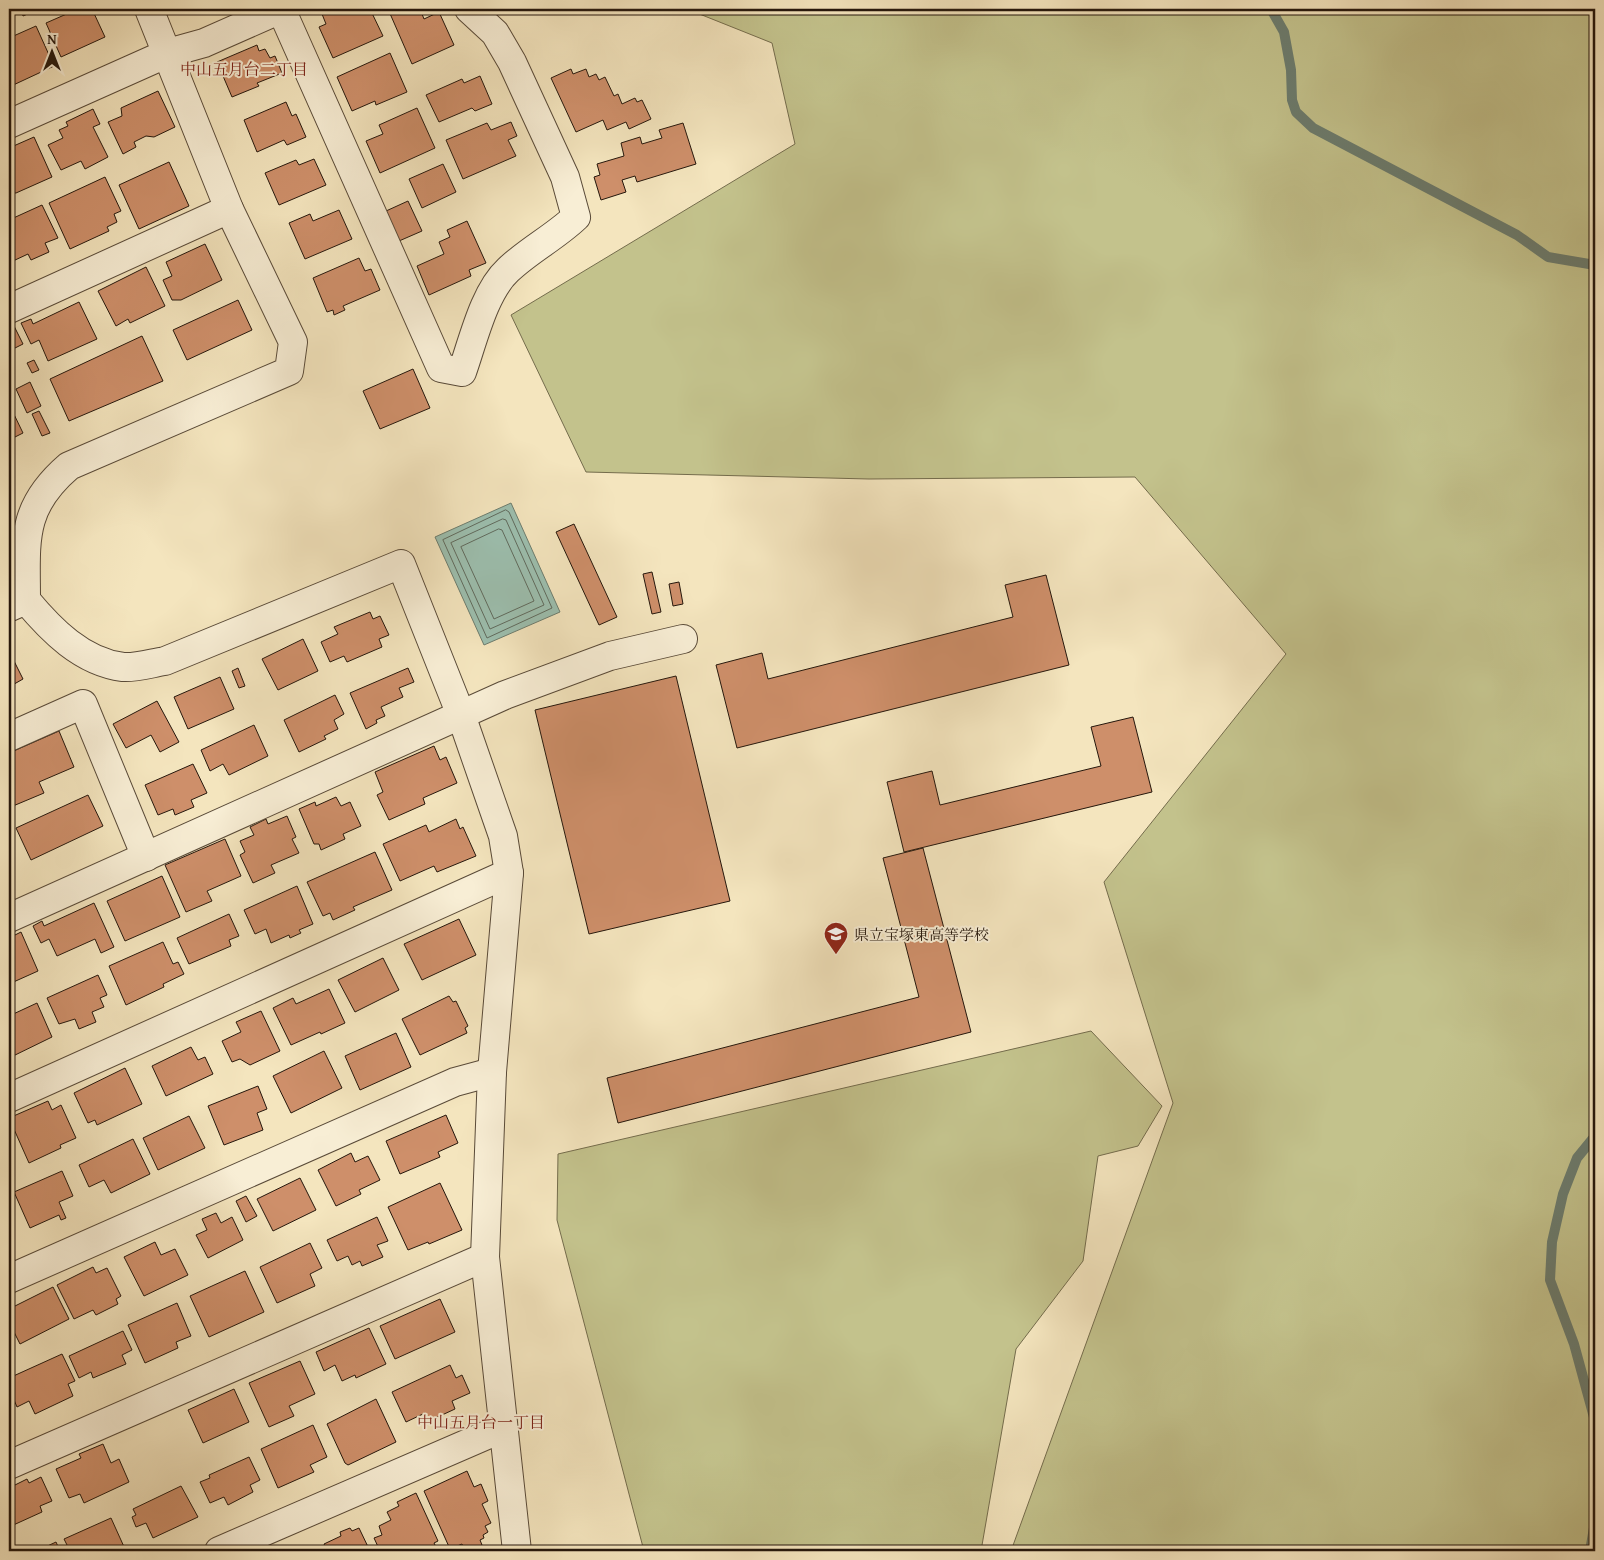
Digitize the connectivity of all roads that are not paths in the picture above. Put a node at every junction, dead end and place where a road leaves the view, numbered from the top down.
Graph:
1 (149, 9) edge
2 (281, 9) edge
3 (470, 9) edge
4 (168, 53) junction
5 (9, 124) edge
6 (230, 209) junction
7 (9, 309) edge
8 (17, 532) edge
9 (17, 604) edge
10 (683, 638) dead end
11 (461, 715) junction
12 (9, 737) edge
13 (146, 857) junction
14 (508, 873) junction
15 (9, 918) edge
16 (492, 1072) junction
17 (9, 1098) edge
18 (485, 1256) junction
19 (9, 1279) edge
20 (503, 1428) junction
21 (9, 1465) edge
22 (220, 1551) edge
23 (517, 1551) edge

1 - 4 street
2 - 3 street
2 - 4 street
4 - 5 street
4 - 6 street
6 - 7 street
6 - 8 street
8 - 9 street
9 - 11 street
10 - 11 street
11 - 13 street
11 - 14 street
12 - 13 street
13 - 15 street
14 - 16 street
14 - 17 street
16 - 18 street
16 - 19 street
18 - 20 street
18 - 21 street
20 - 22 street
20 - 23 street

